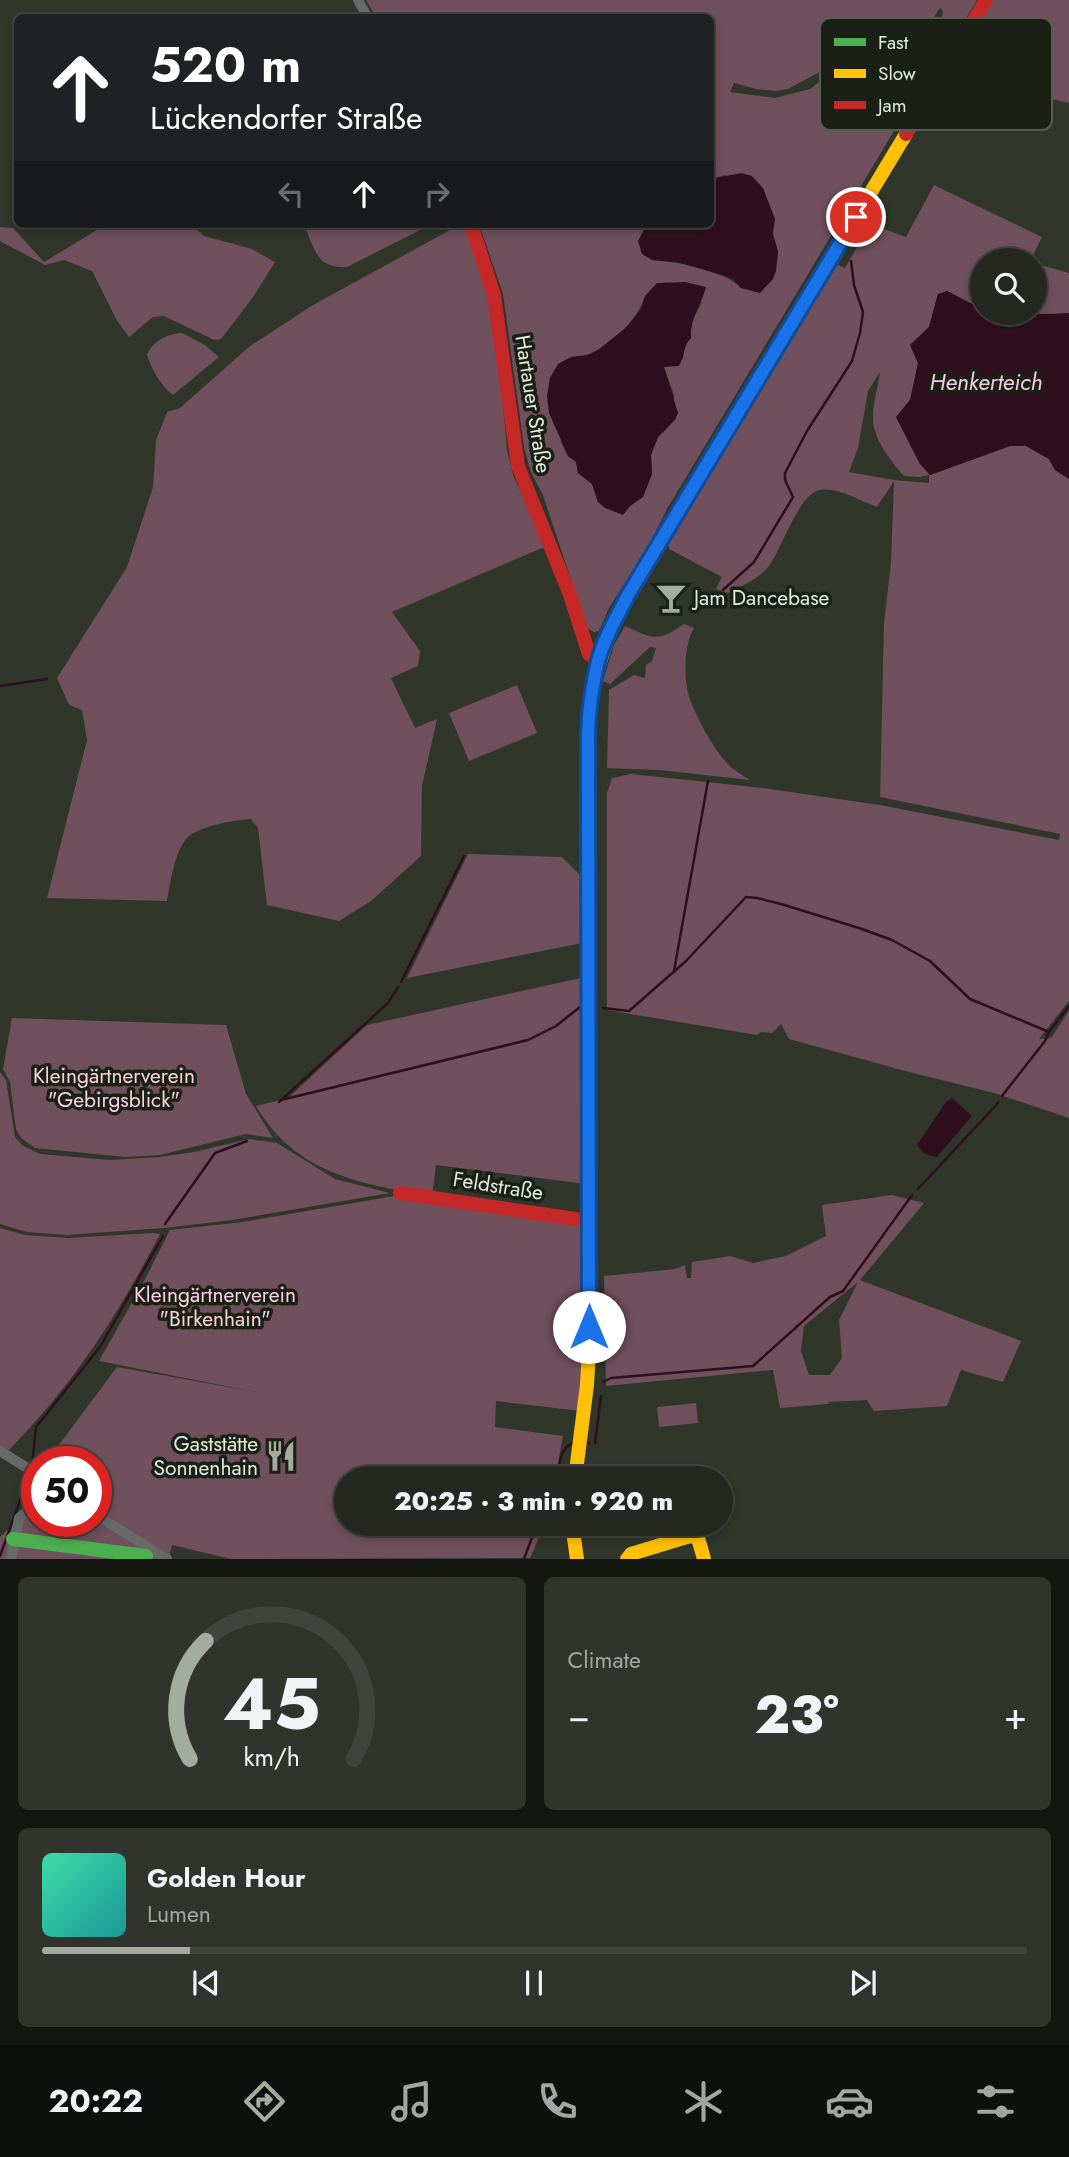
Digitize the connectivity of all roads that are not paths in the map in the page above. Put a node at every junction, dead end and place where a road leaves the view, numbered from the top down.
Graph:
1 (986, 0) edge
2 (975, 18) edge
3 (908, 130) edge
4 (472, 228) edge
5 (598, 661) junction
6 (400, 1193) dead end
7 (589, 1221) junction
8 (0, 1451) edge
9 (21, 1464) edge
10 (577, 1466) edge
11 (21, 1516) edge
12 (112, 1525) edge
13 (574, 1536) edge
14 (13, 1539) junction
15 (146, 1556) dead end
16 (11, 1559) edge
17 (167, 1559) edge
18 (577, 1559) edge
19 (626, 1559) edge
20 (705, 1559) edge

1 - 2 main road
3 - 5 main road
4 - 5 main road, Hartauer Straße
5 - 7 main road
6 - 7 main road, Feldstraße
7 - 10 main road
8 - 9 street
11 - 14 street
12 - 17 street
13 - 18 main road
14 - 15 main road
14 - 16 street
19 - 20 main road

